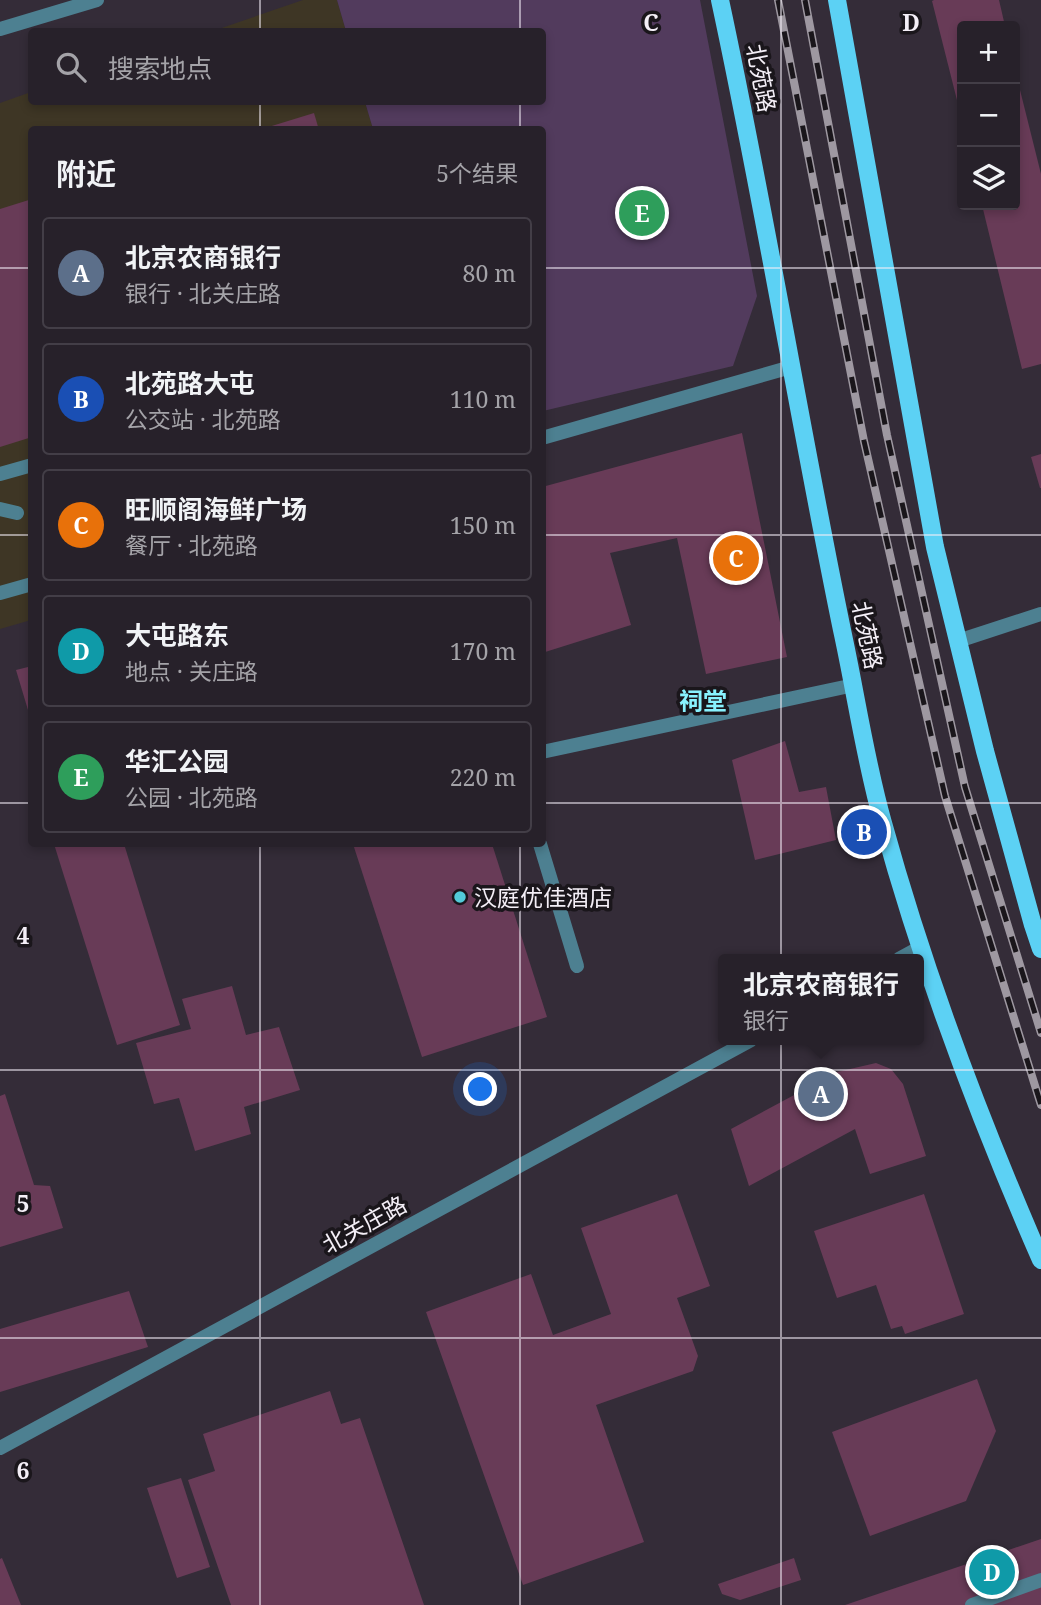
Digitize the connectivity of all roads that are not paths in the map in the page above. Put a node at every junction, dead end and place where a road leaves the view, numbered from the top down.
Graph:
1 (97, 0) edge
2 (720, 0) edge
3 (837, 0) edge
4 (0, 29) edge
5 (791, 367) junction
6 (546, 437) edge
7 (28, 466) edge
8 (0, 474) edge
9 (0, 509) edge
10 (17, 513) dead end
11 (28, 585) edge
12 (0, 593) edge
13 (1041, 614) edge
14 (958, 640) junction
15 (854, 685) junction
16 (546, 751) edge
17 (541, 847) edge
18 (921, 947) junction
19 (1041, 949) edge
20 (908, 954) edge
21 (923, 954) edge
22 (924, 956) edge
23 (577, 965) dead end
24 (742, 1045) edge
25 (1041, 1260) edge
26 (0, 1448) edge
27 (1041, 1580) edge
28 (972, 1605) edge

1 - 4 street
2 - 5 main road, 北苑路
3 - 14 main road
5 - 6 street
5 - 15 main road, 北苑路
7 - 8 street
9 - 10 street
11 - 12 street
13 - 14 street
14 - 19 main road
15 - 16 street
15 - 18 main road, 北苑路
17 - 23 street
18 - 20 street
18 - 21 main road, 北苑路
22 - 25 main road, 北苑路
24 - 26 street, 北关庄路
27 - 28 street

